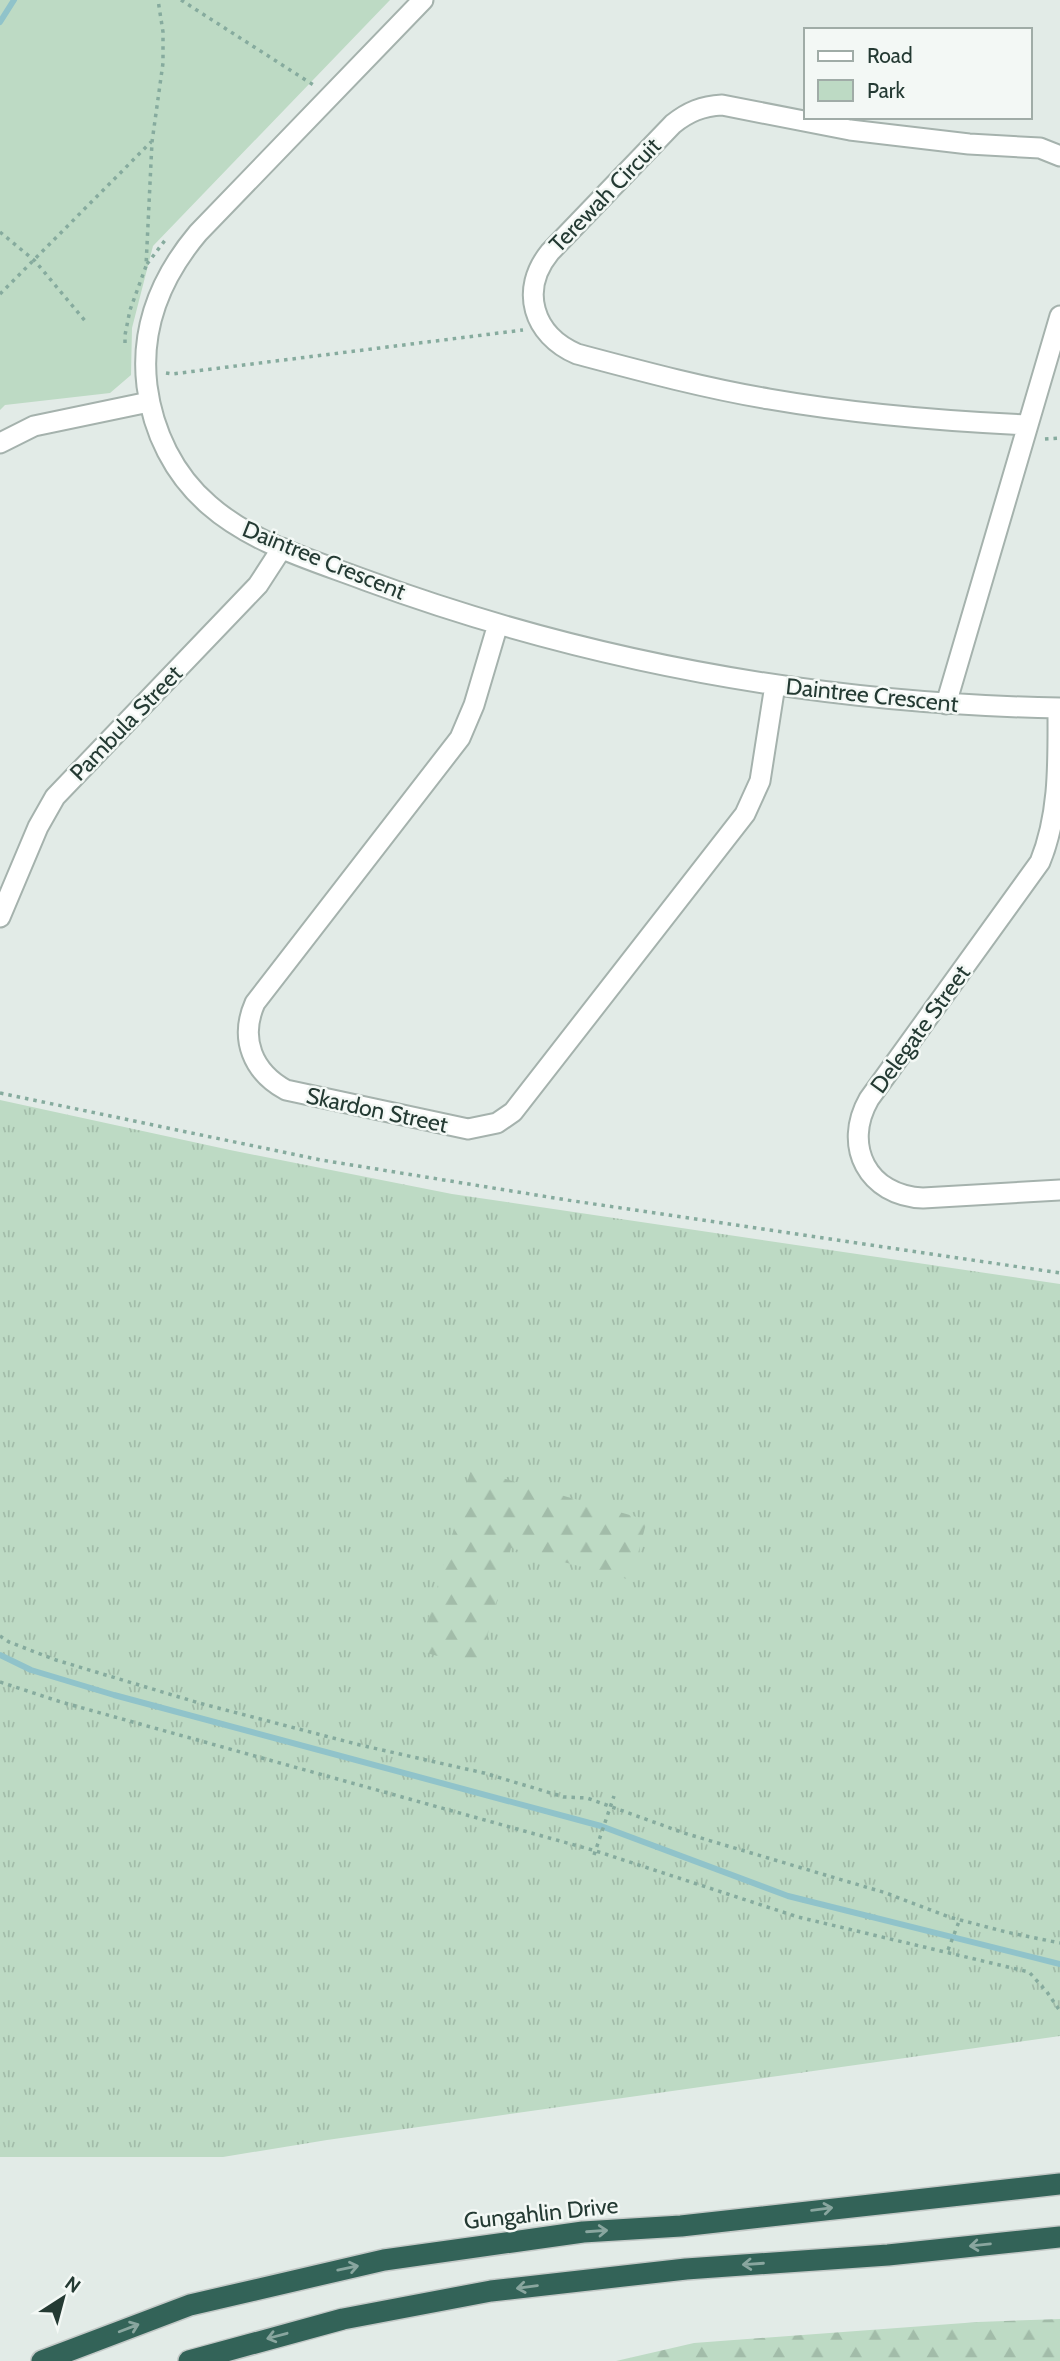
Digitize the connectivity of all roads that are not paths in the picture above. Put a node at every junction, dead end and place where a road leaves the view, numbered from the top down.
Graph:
1 (423, 0) edge
2 (1060, 156) edge
3 (1060, 317) edge
4 (149, 402) junction
5 (1028, 425) junction
6 (0, 443) edge
7 (282, 548) junction
8 (498, 624) junction
9 (775, 685) junction
10 (946, 704) junction
11 (1059, 708) edge
12 (0, 917) edge
13 (1060, 1190) edge
14 (1052, 2185) edge
15 (1054, 2238) edge
16 (42, 2361) edge
17 (189, 2361) edge

1 - 4 street, Daintree Crescent
2 - 5 street, Terewah Circuit
3 - 5 street
4 - 6 street
4 - 7 street, Daintree Crescent
5 - 10 street
7 - 8 street, Daintree Crescent
7 - 12 street, Pambula Street
8 - 9 street, Daintree Crescent
8 - 9 street, Skardon Street
9 - 10 street, Daintree Crescent
10 - 11 street, Daintree Crescent
11 - 13 street, Delegate Street
16 -> 14 highway, Gungahlin Drive
15 -> 17 highway

